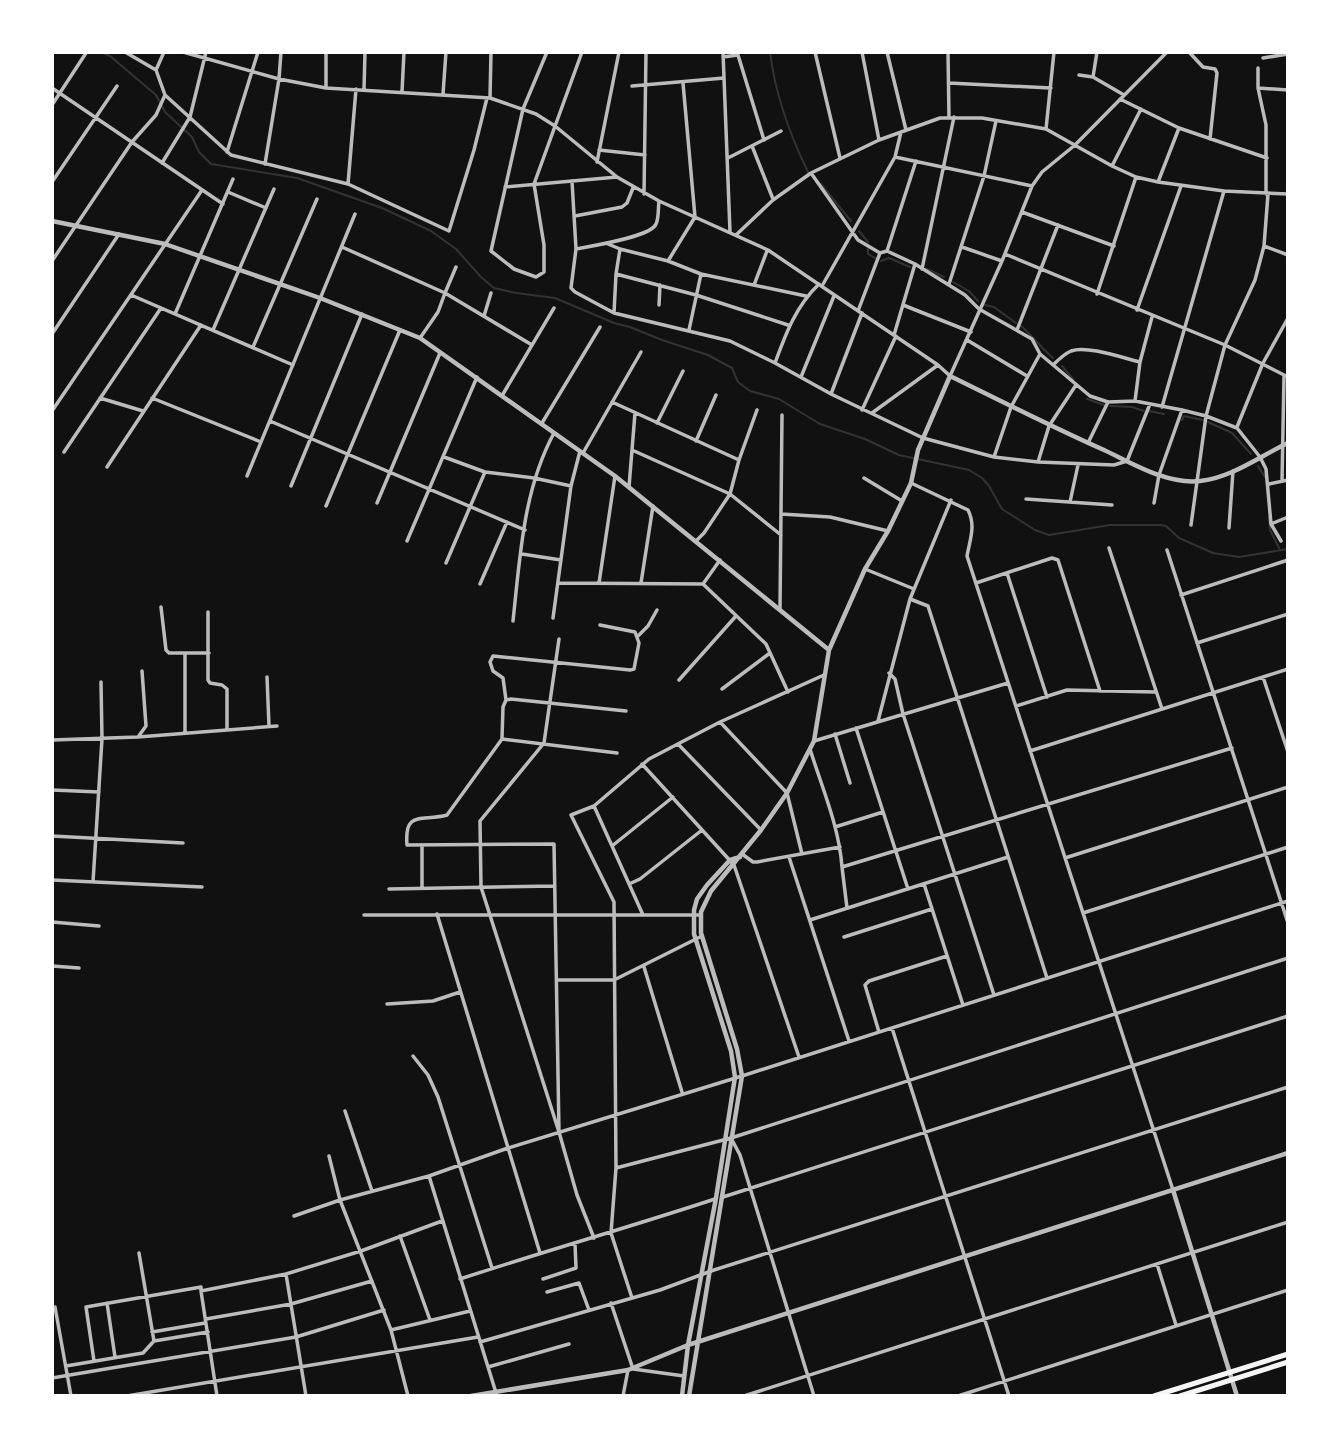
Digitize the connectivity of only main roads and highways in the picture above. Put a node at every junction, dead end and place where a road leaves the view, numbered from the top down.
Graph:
1 (1287, 1354) edge
2 (1287, 1362) edge
3 (1231, 1375) junction
4 (1154, 1395) edge
5 (1180, 1395) edge

1 - 3 main road
2 - 3 main road
3 - 4 main road
3 - 5 main road

